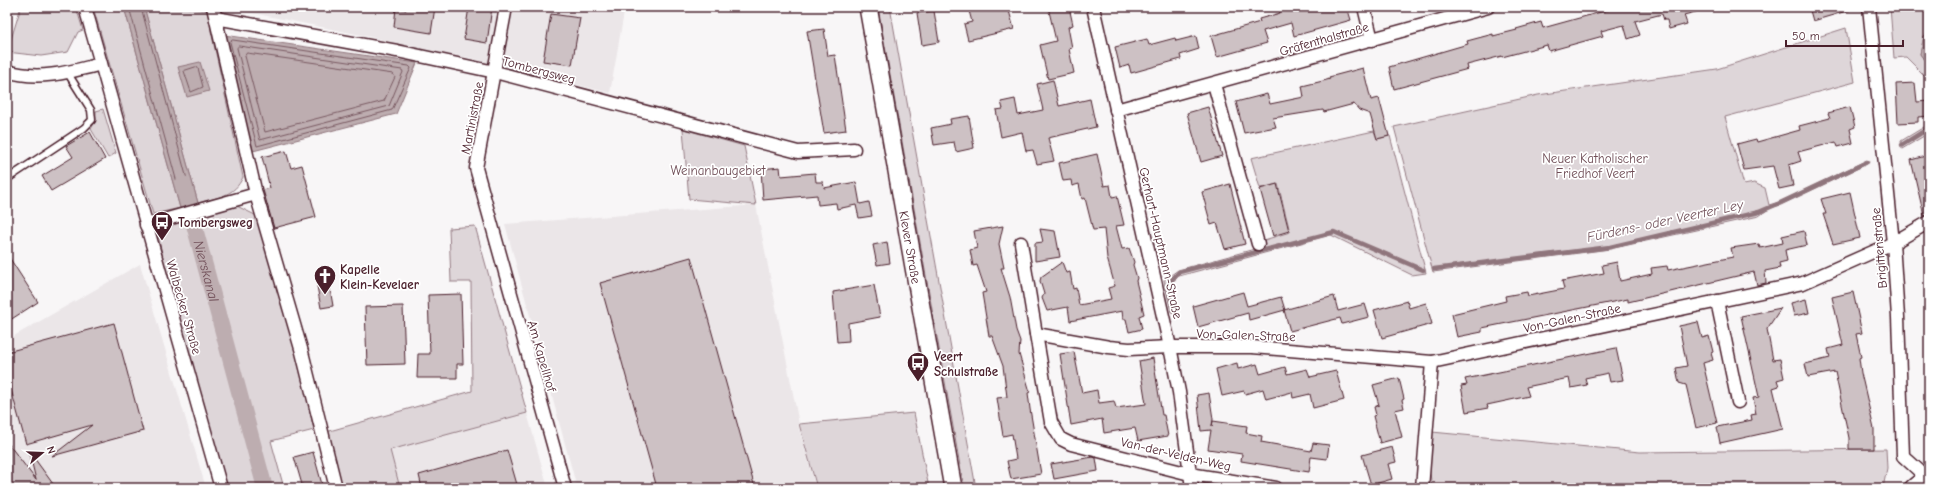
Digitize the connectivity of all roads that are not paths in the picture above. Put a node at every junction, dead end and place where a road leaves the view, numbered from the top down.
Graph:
1 (85, 7) edge
2 (506, 7) edge
3 (868, 7) edge
4 (1093, 7) edge
5 (1364, 7) edge
6 (1488, 7) edge
7 (1869, 7) edge
8 (214, 12) edge
9 (1372, 40) junction
10 (101, 64) junction
11 (7, 71) edge
12 (67, 72) junction
13 (494, 72) junction
14 (1214, 84) junction
15 (1116, 110) junction
16 (854, 149) dead end
17 (7, 179) edge
18 (256, 194) junction
19 (1929, 222) edge
20 (146, 225) junction
21 (493, 232) joint
22 (1021, 243) dead end
23 (1894, 243) junction
24 (1258, 244) dead end
25 (1717, 301) junction
26 (1036, 334) junction
27 (1170, 347) junction
28 (1432, 362) junction
29 (1738, 402) dead end
30 (1190, 474) junction
31 (1927, 475) edge
32 (221, 488) edge
33 (336, 488) edge
34 (565, 488) edge
35 (953, 488) edge
36 (1192, 488) edge
37 (1276, 488) edge
38 (1422, 488) edge
39 (1912, 488) edge

1 - 10 street, Walbecker Straße
2 - 13 street, Martinistraße
3 - 35 main road, Klever Straße
4 - 15 street, Gerhart-Hauptmann-Straße
5 - 9 street
6 - 9 street, Gräfenthalstraße
7 - 23 street, Brigittenstraße
8 - 13 street, Tombergsweg
8 - 18 street, Tombergsweg
9 - 14 street, Gräfenthalstraße
10 - 12 street
10 - 20 street, Walbecker Straße
11 - 12 street
12 - 17 lane
13 - 16 street, Tombergsweg
13 - 21 street, Martinistraße
14 - 15 street, Gräfenthalstraße
14 - 24 street
15 - 27 street, Gerhart-Hauptmann-Straße
18 - 20 street
18 - 33 street, Tombergsweg
19 - 23 street, Von-Galen-Straße
20 - 32 street, Walbecker Straße
21 - 34 street, Am Kapellhof
22 - 26 street
23 - 25 street, Von-Galen-Straße
23 - 31 street, Brigittenstraße
25 - 28 street, Von-Galen-Straße
25 - 29 street
26 - 27 street, Von-Galen-Straße
26 - 30 street, Van-der-Velden-Weg
27 - 28 street, Von-Galen-Straße
27 - 30 street, Gerhart-Hauptmann-Straße
28 - 38 street
30 - 36 street, Gerhart-Hauptmann-Straße
30 - 37 street, Van-der-Velden-Weg
31 - 39 street

